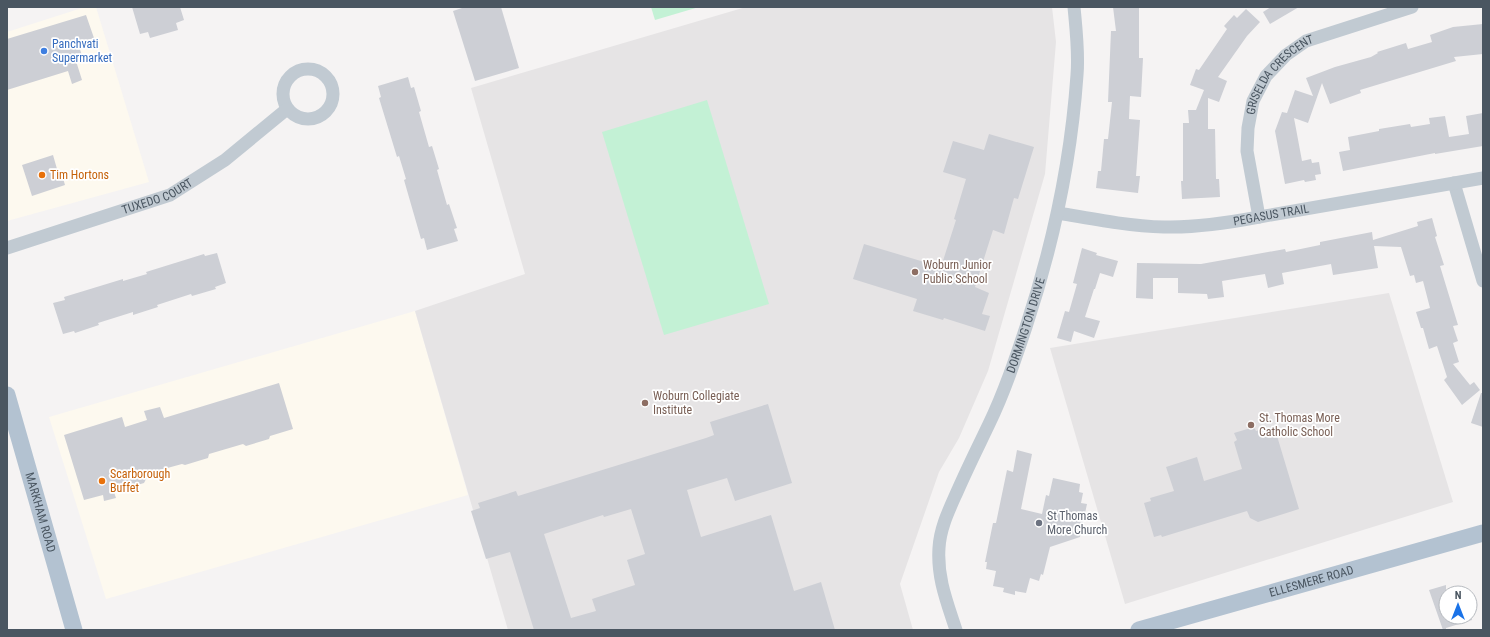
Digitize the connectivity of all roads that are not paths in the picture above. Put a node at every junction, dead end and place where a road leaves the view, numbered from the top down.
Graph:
1 (1074, 7) edge
2 (1412, 7) edge
3 (287, 109) dead end
4 (1483, 178) edge
5 (1454, 183) junction
6 (1058, 213) junction
7 (1258, 217) junction
8 (7, 248) edge
9 (1483, 281) edge
10 (7, 395) edge
11 (1482, 537) edge
12 (74, 630) edge
13 (956, 630) edge
14 (1139, 630) edge

1 - 6 street, DORMINGTON DRIVE
2 - 7 street, GRISELDA CRESCENT
3 - 8 street, TUXEDO COURT
4 - 5 street, PEGASUS TRAIL
5 - 7 street, PEGASUS TRAIL
5 - 9 street
6 - 7 street, PEGASUS TRAIL
6 - 13 street, DORMINGTON DRIVE
10 - 12 main road, MARKHAM ROAD
11 - 14 main road, ELLESMERE ROAD

